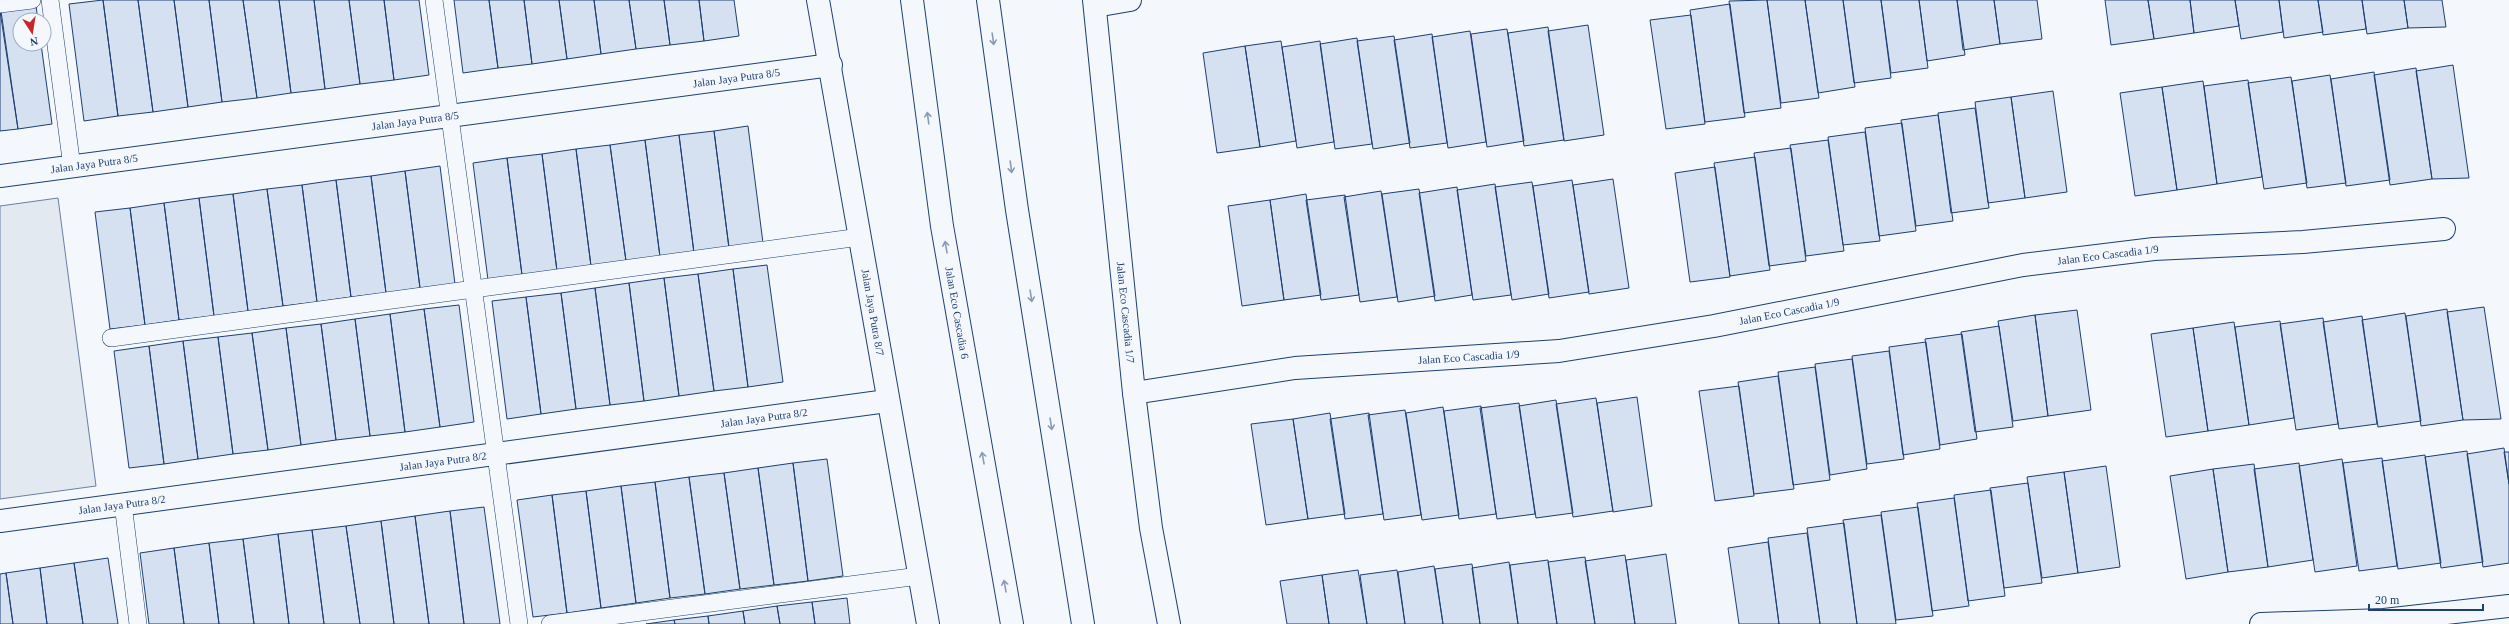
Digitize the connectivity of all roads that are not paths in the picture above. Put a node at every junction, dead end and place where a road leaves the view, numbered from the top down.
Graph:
1 (32, 0) edge
2 (50, 0) edge
3 (434, 0) edge
4 (818, 0) edge
5 (912, 0) edge
6 (988, 0) edge
7 (1130, 0) edge
8 (1094, 3) edge
9 (0, 4) edge
10 (831, 65) junction
11 (450, 115) junction
12 (72, 167) junction
13 (0, 176) edge
14 (2444, 228) dead end
15 (860, 237) junction
16 (474, 289) junction
17 (111, 338) dead end
18 (1134, 393) junction
19 (887, 401) junction
20 (496, 453) junction
21 (123, 504) junction
22 (0, 521) edge
23 (919, 576) junction
24 (2509, 606) edge
25 (138, 624) edge
26 (519, 624) edge
27 (550, 624) edge
28 (928, 624) edge
29 (1012, 624) edge
30 (1083, 624) edge
31 (1169, 624) edge
32 (2261, 624) edge

1 - 9 lane
2 - 12 lane
3 - 11 lane
4 - 10 street, Jalan Jaya Putra 8/7
29 -> 5 street, Jalan Eco Cascadia 6
6 -> 30 street
7 - 8 street
8 - 18 street, Jalan Eco Cascadia 1/7
10 - 11 street, Jalan Jaya Putra 8/5
10 - 15 street, Jalan Jaya Putra 8/7
11 - 12 street, Jalan Jaya Putra 8/5
11 - 16 lane
12 - 13 street, Jalan Jaya Putra 8/5
14 - 18 street, Jalan Eco Cascadia 1/9
15 - 16 lane
15 - 19 street, Jalan Jaya Putra 8/7
16 - 17 lane
16 - 20 lane
18 - 31 street, Jalan Eco Cascadia 1/7
19 - 20 street, Jalan Jaya Putra 8/2
19 - 23 street, Jalan Jaya Putra 8/7
20 - 21 street, Jalan Jaya Putra 8/2
20 - 26 lane
21 - 22 street, Jalan Jaya Putra 8/2
21 - 25 lane
23 - 27 lane
23 - 28 street, Jalan Jaya Putra 8/7
24 - 32 street

